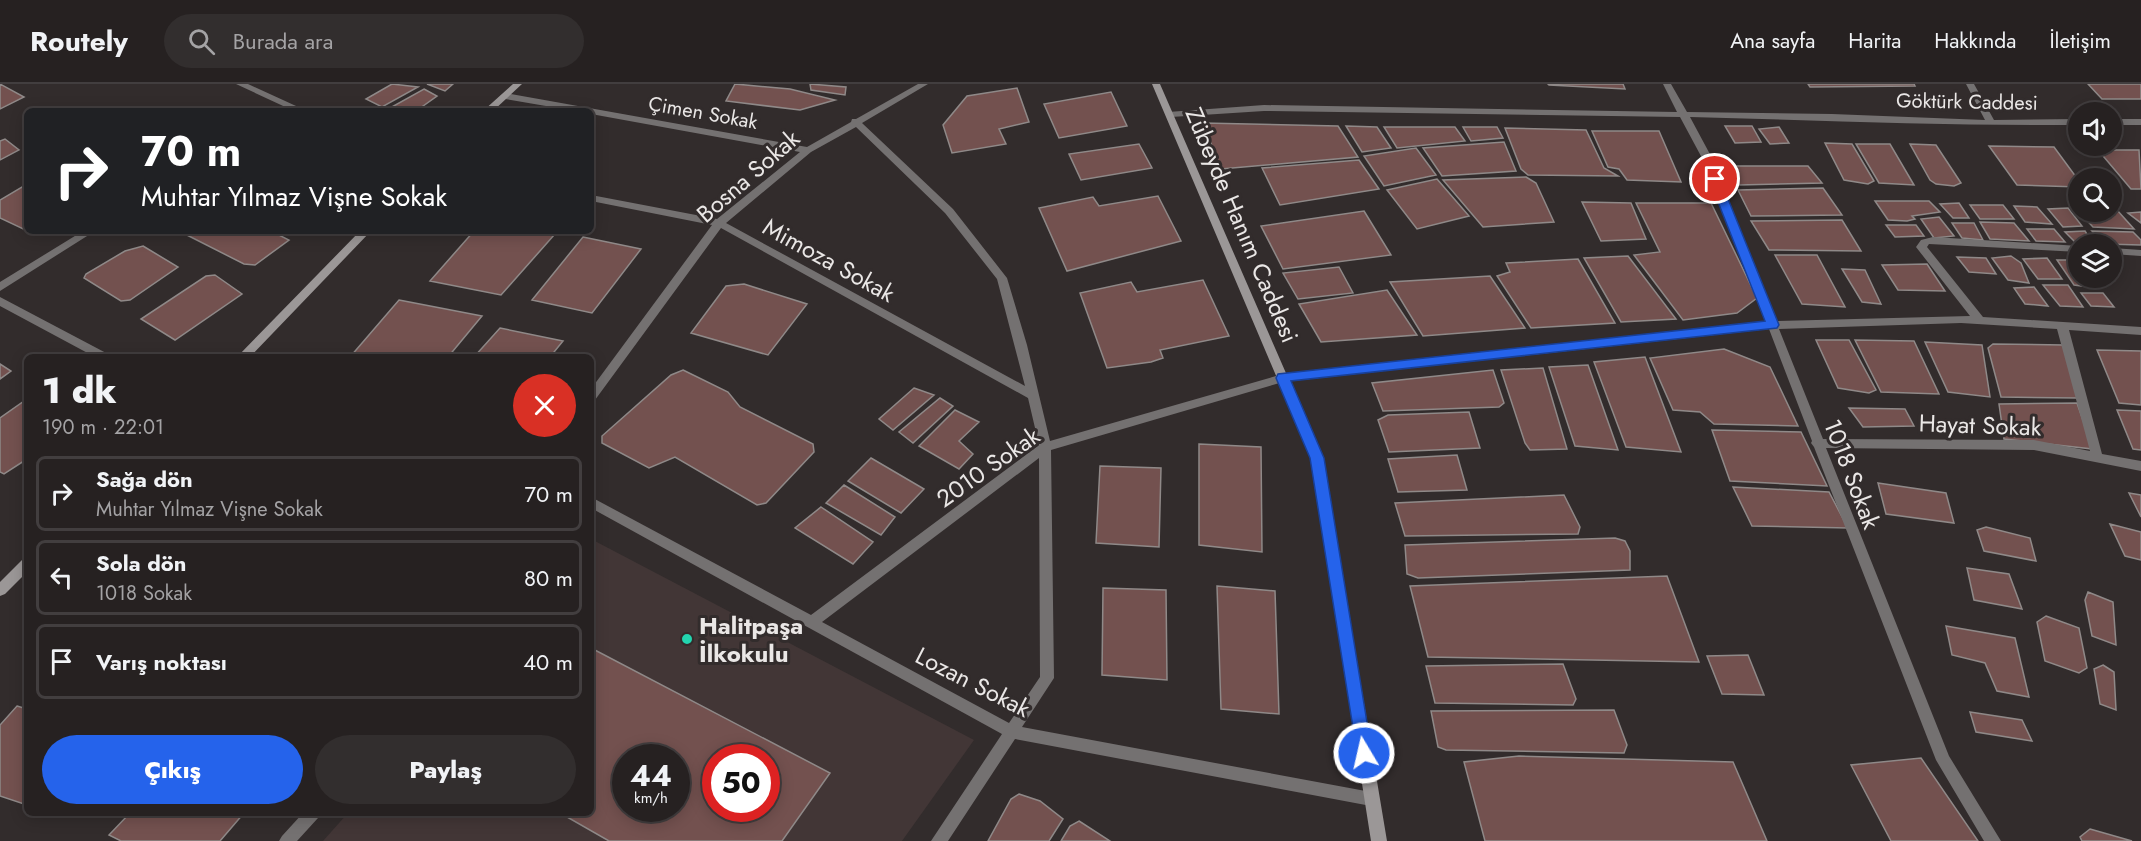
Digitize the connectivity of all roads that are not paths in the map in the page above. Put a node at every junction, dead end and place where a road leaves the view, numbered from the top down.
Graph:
1 (240, 84) edge
2 (518, 84) edge
3 (924, 84) edge
4 (1156, 84) edge
5 (1667, 84) edge
6 (1970, 84) edge
7 (505, 96) junction
8 (286, 108) edge
9 (491, 108) edge
10 (574, 108) edge
11 (594, 112) edge
12 (1171, 114) junction
13 (1685, 116) junction
14 (855, 121) junction
15 (2068, 122) edge
16 (2122, 122) edge
17 (2141, 122) edge
18 (1991, 123) junction
19 (808, 150) junction
20 (594, 199) edge
21 (718, 223) junction
22 (85, 234) edge
23 (363, 234) edge
24 (2068, 248) edge
25 (2122, 252) edge
26 (2141, 253) edge
27 (0, 287) edge
28 (0, 301) edge
29 (1979, 320) junction
30 (1773, 325) junction
31 (2062, 326) junction
32 (2141, 331) edge
33 (98, 354) edge
34 (246, 354) edge
35 (1283, 378) junction
36 (594, 393) edge
37 (1033, 396) junction
38 (1817, 443) junction
39 (1045, 447) junction
40 (2097, 457) junction
41 (2141, 466) edge
42 (594, 504) edge
43 (24, 567) edge
44 (0, 590) edge
45 (812, 622) junction
46 (1012, 732) junction
47 (1371, 799) junction
48 (310, 816) edge
49 (288, 841) edge
50 (939, 841) edge
51 (1379, 841) edge
52 (1993, 841) edge

1 - 8 street
2 - 7 main road
3 - 14 street, Bosna Sokak
4 - 12 main road, Zübeyde Hanım Caddesi
5 - 13 street, 1018 Sokak
6 - 18 street
7 - 9 main road
7 - 10 street, Çimen Sokak
11 - 19 street, Çimen Sokak
12 - 13 street, Göktürk Caddesi
12 - 35 main road, Zübeyde Hanım Caddesi
13 - 18 street, Göktürk Caddesi
13 - 30 street, 1018 Sokak
14 - 19 street, Bosna Sokak
14 - 37 street
15 - 18 street, Göktürk Caddesi
16 - 17 street
19 - 21 street, Bosna Sokak
20 - 21 street, Mimoza Sokak
21 - 36 street, Bosna Sokak
21 - 37 street, Mimoza Sokak
22 - 27 street
23 - 34 main road
24 - 29 street
25 - 26 street
28 - 33 street
29 - 30 street, 2010 Sokak
29 - 31 street, 2010 Sokak
30 - 35 street, 2010 Sokak
30 - 38 street, 1018 Sokak
31 - 32 street, 2010 Sokak
31 - 40 street
35 - 39 street, 2010 Sokak
35 - 47 main road, Zübeyde Hanım Caddesi
37 - 39 street
38 - 40 street, Hayat Sokak
38 - 52 street, 1018 Sokak
39 - 45 street, 2010 Sokak
39 - 46 street
40 - 41 street, Hayat Sokak
42 - 45 street, Lozan Sokak
43 - 44 main road
45 - 46 street, Lozan Sokak
46 - 47 street, Lozan Sokak
46 - 50 street
47 - 51 main road, Zübeyde Hanım Caddesi
48 - 49 street

